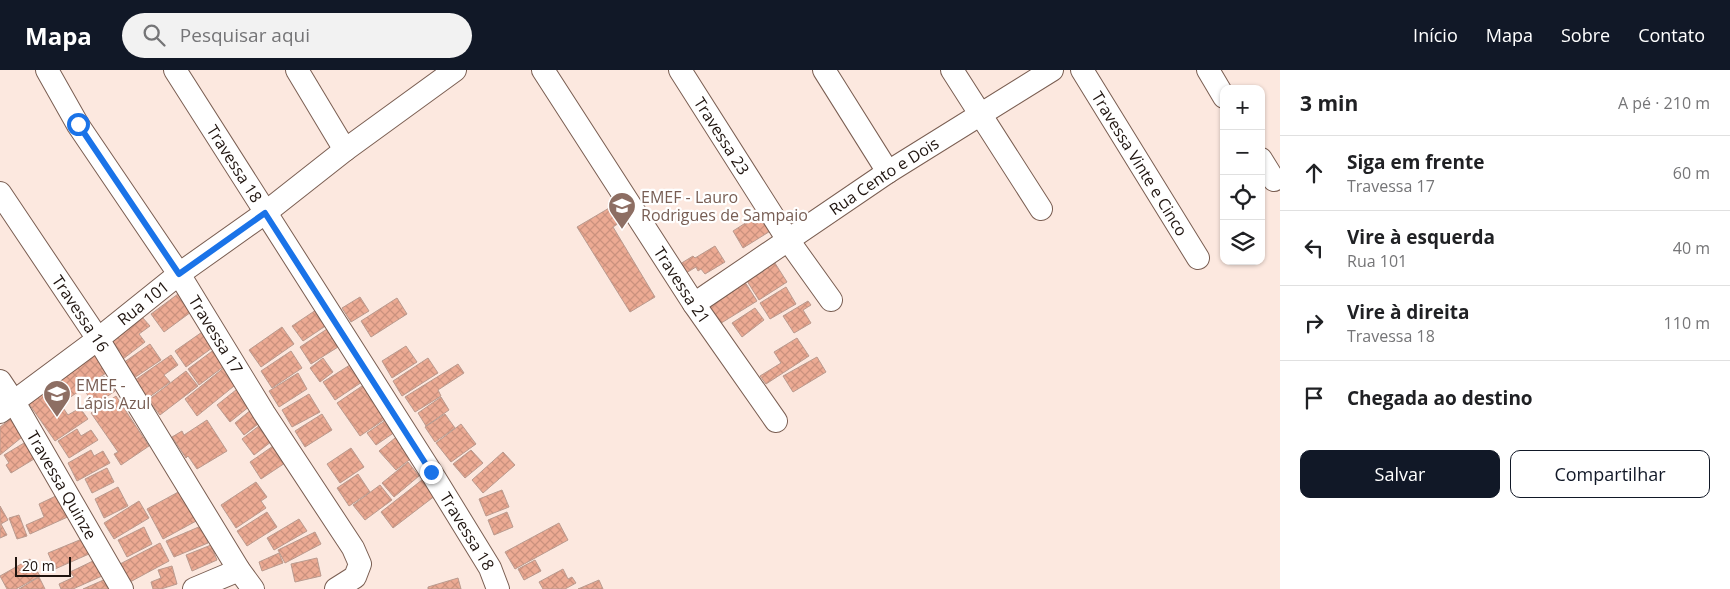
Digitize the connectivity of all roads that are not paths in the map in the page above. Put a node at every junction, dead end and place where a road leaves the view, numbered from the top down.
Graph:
1 (47, 70) edge
2 (175, 70) edge
3 (297, 70) edge
4 (455, 70) edge
5 (542, 70) edge
6 (680, 70) edge
7 (824, 70) edge
8 (952, 70) edge
9 (1052, 70) edge
10 (1082, 70) edge
11 (1208, 70) edge
12 (427, 78) edge
13 (1220, 90) edge
14 (982, 114) junction
15 (345, 150) junction
16 (1265, 165) edge
17 (888, 172) junction
18 (1274, 180) dead end
19 (0, 193) edge
20 (1041, 209) dead end
21 (265, 213) junction
22 (788, 240) junction
23 (1198, 258) dead end
24 (179, 274) junction
25 (831, 300) dead end
26 (694, 304) junction
27 (98, 339) junction
28 (0, 382) edge
29 (7, 407) edge
30 (776, 421) dead end
31 (239, 570) junction
32 (122, 589) edge
33 (194, 589) edge
34 (253, 589) edge
35 (336, 589) edge
36 (498, 589) edge

1 - 24 street, Travessa 17
2 - 21 street, Travessa 18
3 - 15 street
4 - 12 street, Rua 101
5 - 26 street, Travessa 21
6 - 22 street, Travessa 23
7 - 17 street
8 - 14 street
9 - 14 street, Rua Cento e Dois
10 - 23 street, Travessa Vinte e Cinco
11 - 13 street
12 - 15 street, Rua 101
14 - 17 street, Rua Cento e Dois
14 - 20 street
15 - 21 street, Rua 101
16 - 18 street
17 - 22 street, Rua Cento e Dois
19 - 27 street, Travessa 16
21 - 24 street, Rua 101
21 - 36 street, Travessa 18
22 - 25 street, Travessa 23
22 - 26 street, Rua Cento e Dois
24 - 27 street, Rua 101
24 - 35 street, Travessa 17
26 - 30 street, Travessa 21
27 - 29 street, Rua 101
27 - 31 street, Travessa 16
28 - 29 street, Travessa Quinze
29 - 32 street, Travessa Quinze
31 - 33 street
31 - 34 street, Travessa 16

